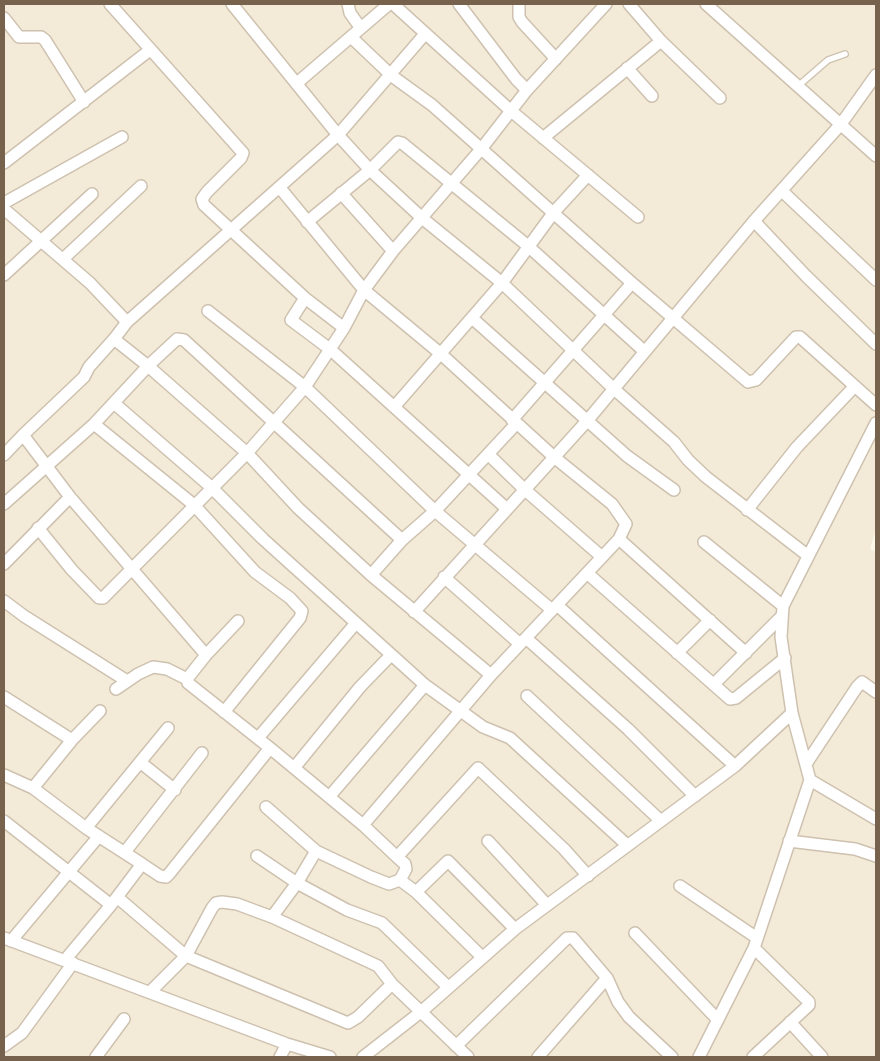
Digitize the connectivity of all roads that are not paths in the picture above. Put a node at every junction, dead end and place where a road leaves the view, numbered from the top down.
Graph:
1 (110, 4) edge
2 (232, 4) edge
3 (348, 4) edge
4 (391, 4) edge
5 (459, 4) edge
6 (519, 4) edge
7 (606, 4) edge
8 (629, 4) edge
9 (706, 4) edge
10 (4, 18) edge
11 (360, 27) junction
12 (425, 34) junction
13 (351, 37) junction
14 (661, 41) junction
15 (150, 50) junction
16 (845, 54) dead end
17 (556, 59) junction
18 (627, 68) junction
19 (876, 75) edge
20 (392, 76) junction
21 (296, 83) junction
22 (798, 86) junction
23 (528, 90) junction
24 (652, 96) dead end
25 (720, 98) dead end
26 (84, 102) junction
27 (510, 110) junction
28 (841, 124) junction
29 (338, 135) junction
30 (122, 137) dead end
31 (543, 138) junction
32 (482, 148) junction
33 (876, 156) edge
34 (4, 163) edge
35 (370, 170) junction
36 (588, 175) junction
37 (451, 184) junction
38 (141, 186) dead end
39 (280, 188) junction
40 (782, 191) junction
41 (341, 193) junction
42 (92, 194) dead end
43 (4, 203) edge
44 (554, 212) junction
45 (6, 216) edge
46 (638, 217) dead end
47 (422, 218) junction
48 (307, 222) junction
49 (754, 222) junction
50 (229, 230) junction
51 (41, 239) junction
52 (528, 246) junction
53 (393, 251) junction
54 (64, 259) junction
55 (4, 275) edge
56 (876, 280) edge
57 (502, 283) junction
58 (632, 283) junction
59 (364, 290) junction
60 (305, 298) junction
61 (208, 311) dead end
62 (604, 316) junction
63 (472, 318) junction
64 (672, 318) junction
65 (127, 322) junction
66 (344, 328) junction
67 (114, 339) junction
68 (876, 344) edge
69 (331, 350) junction
70 (574, 351) junction
71 (644, 351) junction
72 (441, 354) junction
73 (148, 366) junction
74 (545, 383) junction
75 (855, 386) junction
76 (306, 387) junction
77 (614, 389) junction
78 (115, 404) junction
79 (876, 405) edge
80 (394, 407) junction
81 (587, 421) junction
82 (514, 422) junction
83 (275, 423) junction
84 (876, 423) edge
85 (94, 424) junction
86 (23, 434) junction
87 (247, 453) junction
88 (488, 454) junction
89 (4, 455) edge
90 (554, 456) junction
91 (46, 465) junction
92 (470, 473) junction
93 (211, 487) junction
94 (524, 489) junction
95 (674, 490) dead end
96 (70, 497) junction
97 (4, 504) edge
98 (194, 505) junction
99 (507, 509) junction
100 (747, 510) junction
101 (435, 511) junction
102 (38, 528) junction
103 (619, 539) junction
104 (402, 540) junction
105 (704, 542) dead end
106 (475, 544) junction
107 (808, 555) junction
108 (602, 557) junction
109 (4, 564) edge
110 (131, 569) junction
111 (587, 574) junction
112 (372, 575) junction
113 (444, 578) junction
114 (4, 601) edge
115 (554, 608) junction
116 (414, 612) junction
117 (782, 612) junction
118 (710, 620) junction
119 (238, 622) dead end
120 (356, 623) junction
121 (523, 641) junction
122 (678, 653) junction
123 (746, 653) junction
124 (206, 655) junction
125 (392, 655) junction
126 (784, 658) junction
127 (491, 675) junction
128 (187, 679) junction
129 (127, 681) junction
130 (424, 684) junction
131 (714, 684) junction
132 (116, 689) dead end
133 (876, 692) edge
134 (527, 696) dead end
135 (4, 697) edge
136 (462, 710) junction
137 (100, 711) dead end
138 (224, 712) junction
139 (792, 713) junction
140 (168, 728) dead end
141 (258, 738) junction
142 (72, 740) junction
143 (270, 748) junction
144 (202, 753) dead end
145 (140, 762) junction
146 (806, 764) junction
147 (735, 766) junction
148 (294, 768) junction
149 (4, 775) edge
150 (810, 780) junction
151 (33, 788) junction
152 (175, 790) junction
153 (695, 796) junction
154 (329, 797) junction
155 (266, 808) dead end
156 (876, 819) edge
157 (4, 820) edge
158 (661, 821) junction
159 (363, 825) junction
160 (86, 828) junction
161 (99, 836) junction
162 (488, 841) dead end
163 (788, 841) junction
164 (627, 845) junction
165 (316, 851) junction
166 (125, 852) junction
167 (257, 856) dead end
168 (876, 856) edge
169 (397, 857) junction
170 (142, 864) junction
171 (67, 872) junction
172 (588, 876) junction
173 (400, 880) junction
174 (297, 883) junction
175 (680, 886) dead end
176 (416, 892) junction
177 (114, 901) junction
178 (547, 905) junction
179 (272, 917) junction
180 (515, 929) junction
181 (635, 933) dead end
182 (8, 940) edge
183 (755, 943) junction
184 (186, 956) junction
185 (481, 956) junction
186 (69, 962) junction
187 (607, 978) junction
188 (392, 984) junction
189 (448, 987) junction
190 (150, 992) junction
191 (422, 1011) junction
192 (124, 1020) dead end
193 (718, 1020) junction
194 (790, 1022) junction
195 (287, 1044) junction
196 (4, 1046) edge
197 (456, 1046) junction
198 (96, 1057) edge
199 (280, 1057) edge
200 (330, 1057) edge
201 (363, 1057) edge
202 (468, 1057) edge
203 (538, 1057) edge
204 (672, 1057) edge
205 (699, 1057) edge
206 (754, 1057) edge
207 (822, 1057) edge

1 - 15 street
2 - 21 street
3 - 11 street
4 - 11 street
4 - 12 street
5 - 23 street
6 - 17 street
7 - 17 street
8 - 14 street
9 - 22 street
10 - 26 street
11 - 13 street
12 - 20 street
12 - 27 street
13 - 20 street
13 - 21 street
14 - 18 street
14 - 25 street
15 - 26 street
15 - 50 street
16 - 22 lane
17 - 23 street
18 - 24 street
18 - 31 street
19 - 28 street
20 - 29 street
20 - 32 street
21 - 29 street
22 - 28 street
23 - 27 street
26 - 34 street
27 - 31 street
27 - 32 street
28 - 33 street
28 - 40 street
29 - 35 street
29 - 39 street
30 - 43 street
31 - 36 street
32 - 37 street
32 - 44 street
35 - 37 street
35 - 41 street
35 - 47 street
36 - 44 street
36 - 46 street
37 - 47 street
37 - 52 street
38 - 54 street
39 - 48 street
39 - 50 street
40 - 49 street
40 - 56 street
41 - 48 street
41 - 53 street
42 - 51 street
44 - 52 street
44 - 58 street
45 - 51 street
47 - 53 street
47 - 57 street
48 - 59 street
49 - 64 street
49 - 68 street
50 - 60 street
50 - 65 street
51 - 54 street
51 - 55 street
52 - 57 street
52 - 62 street
53 - 59 street
54 - 65 street
57 - 63 street
57 - 70 street
58 - 62 street
58 - 64 street
59 - 66 street
59 - 72 street
60 - 66 street
60 - 69 street
61 - 76 street
62 - 70 street
62 - 71 street
63 - 72 street
63 - 74 street
64 - 71 street
64 - 75 street
65 - 67 street
66 - 69 street
67 - 73 street
67 - 86 street
69 - 76 street
69 - 80 street
70 - 74 street
70 - 77 street
71 - 77 street
72 - 80 street
72 - 82 street
73 - 78 street
73 - 83 street
73 - 87 street
74 - 81 street
74 - 82 street
75 - 79 street
75 - 100 street
76 - 83 street
76 - 101 street
77 - 81 street
77 - 100 street
78 - 85 street
78 - 93 street
80 - 92 street
81 - 90 street
81 - 95 street
82 - 88 street
82 - 90 street
83 - 87 street
83 - 104 street
84 - 107 street
85 - 91 street
85 - 98 street
86 - 89 street
86 - 91 street
87 - 93 street
87 - 112 street
88 - 92 street
88 - 94 street
90 - 94 street
90 - 103 street
91 - 96 street
91 - 97 street
92 - 99 street
92 - 101 street
93 - 98 street
93 - 120 street
94 - 99 street
94 - 108 street
96 - 102 street
96 - 110 street
98 - 110 street
98 - 138 street
99 - 106 street
100 - 107 street
101 - 104 street
101 - 106 street
102 - 109 street
102 - 110 street
103 - 108 street
103 - 118 street
104 - 112 street
105 - 117 street
106 - 113 street
106 - 115 street
107 - 117 street
108 - 111 street
110 - 124 street
111 - 115 street
111 - 122 street
112 - 116 street
113 - 116 street
113 - 121 street
114 - 129 street
115 - 121 street
115 - 147 street
116 - 127 street
117 - 123 street
117 - 126 street
118 - 122 street
118 - 123 street
119 - 124 street
120 - 125 street
120 - 141 street
121 - 127 street
121 - 153 street
122 - 131 street
123 - 131 street
124 - 128 street
125 - 130 street
125 - 148 street
126 - 131 street
126 - 139 street
127 - 136 street
128 - 129 street
128 - 138 street
129 - 132 street
130 - 136 street
130 - 154 street
133 - 146 street
134 - 158 street
135 - 142 street
136 - 159 street
136 - 164 street
137 - 142 street
138 - 141 street
139 - 146 street
139 - 147 street
140 - 145 street
141 - 143 street
142 - 151 street
143 - 148 street
143 - 170 street
144 - 152 street
145 - 152 street
145 - 160 street
146 - 150 street
147 - 153 street
148 - 154 street
149 - 151 street
150 - 156 street
150 - 163 street
151 - 160 street
152 - 166 street
153 - 158 street
154 - 159 street
155 - 165 street
157 - 171 street
158 - 164 street
159 - 169 street
160 - 161 street
161 - 166 street
161 - 171 street
162 - 178 street
163 - 168 street
163 - 183 street
164 - 172 street
165 - 173 street
165 - 174 street
166 - 170 street
167 - 174 street
169 - 172 street
169 - 173 street
170 - 177 street
171 - 177 street
171 - 182 street
172 - 178 street
173 - 176 street
174 - 179 street
174 - 189 street
175 - 183 street
176 - 180 street
176 - 185 street
177 - 184 street
177 - 186 street
178 - 180 street
179 - 184 street
179 - 188 street
180 - 185 street
181 - 193 street
182 - 186 street
183 - 193 street
183 - 194 street
184 - 188 street
184 - 190 street
185 - 189 street
186 - 190 street
186 - 196 street
187 - 197 street
187 - 203 street
187 - 204 street
188 - 191 street
189 - 191 street
190 - 195 street
191 - 197 street
191 - 201 street
192 - 198 street
193 - 205 street
194 - 206 street
194 - 207 street
195 - 199 street
195 - 200 street
197 - 202 street

